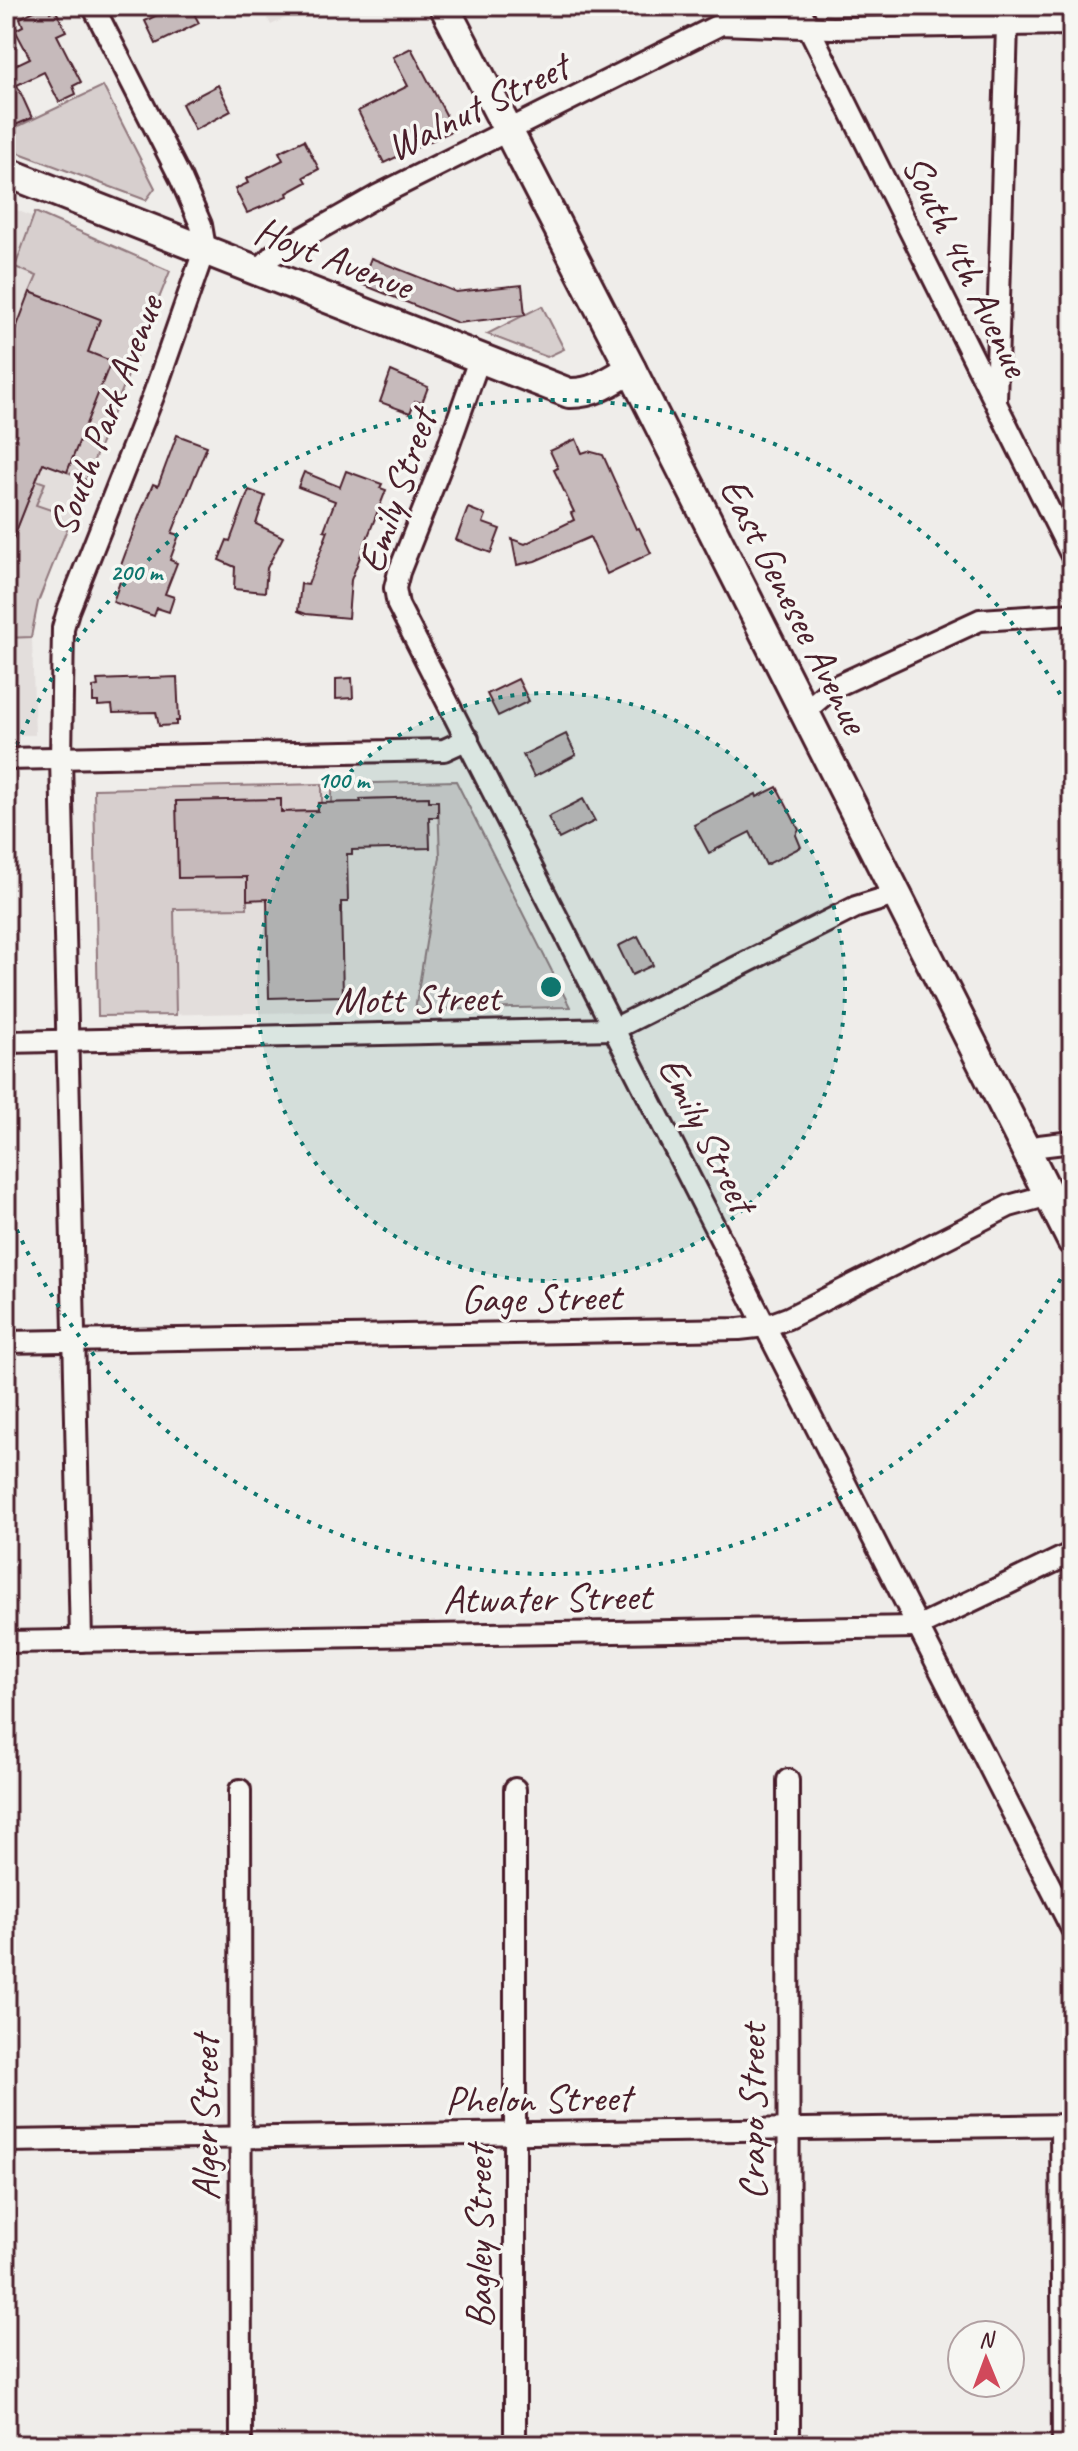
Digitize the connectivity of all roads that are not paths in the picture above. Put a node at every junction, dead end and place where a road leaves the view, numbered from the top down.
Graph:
1 (93, 6) edge
2 (444, 6) edge
3 (798, 6) edge
4 (1072, 24) edge
5 (1007, 25) junction
6 (809, 28) junction
7 (507, 131) junction
8 (6, 172) edge
9 (205, 248) junction
10 (258, 271) junction
11 (480, 357) junction
12 (631, 369) junction
13 (996, 405) junction
14 (1072, 556) edge
15 (1072, 614) edge
16 (804, 712) junction
17 (468, 739) junction
18 (61, 758) junction
19 (6, 759) edge
20 (895, 895) junction
21 (614, 1029) junction
22 (69, 1041) junction
23 (6, 1042) edge
24 (1072, 1142) edge
25 (1023, 1148) junction
26 (1049, 1195) junction
27 (1072, 1241) edge
28 (766, 1326) junction
29 (75, 1341) junction
30 (6, 1342) edge
31 (1072, 1553) edge
32 (917, 1627) junction
33 (81, 1641) junction
34 (6, 1642) edge
35 (788, 1780) dead end
36 (515, 1789) dead end
37 (240, 1790) dead end
38 (1072, 1929) edge
39 (1066, 2126) edge
40 (787, 2130) junction
41 (513, 2134) junction
42 (240, 2138) junction
43 (6, 2141) edge
44 (241, 2445) edge
45 (515, 2445) edge
46 (789, 2445) edge
47 (1063, 2445) edge

1 - 9 street
2 - 7 main road, East Genesee Avenue
3 - 6 street, South 4th Avenue
4 - 5 street, Walnut Street
5 - 6 street, Walnut Street
5 - 13 street
6 - 7 street, Walnut Street
6 - 13 street, South 4th Avenue
7 - 10 street, Walnut Street
7 - 12 main road, East Genesee Avenue
8 - 9 main road, Hoyt Avenue
9 - 10 main road, Hoyt Avenue
9 - 18 street, South Park Avenue
10 - 11 main road, Hoyt Avenue
11 - 12 main road, Hoyt Avenue
11 - 17 street, Emily Street
12 - 16 main road, East Genesee Avenue
13 - 14 street, South 4th Avenue
15 - 16 street
16 - 20 main road, East Genesee Avenue
17 - 18 street
17 - 21 street, Emily Street
18 - 19 street
18 - 22 street, South Park Avenue
20 - 21 street, Mott Street
20 - 25 main road, East Genesee Avenue
21 - 22 street, Mott Street
21 - 28 street, Emily Street
22 - 23 street, Mott Street
22 - 29 street, South Park Avenue
24 - 25 street
25 - 26 main road, East Genesee Avenue
26 - 27 main road, East Genesee Avenue
26 - 28 street, Gage Street
28 - 29 street, Gage Street
28 - 32 street, Emily Street
29 - 30 street, Gage Street
29 - 33 street, South Park Avenue
31 - 32 street, Atwater Street
32 - 33 street, Atwater Street
32 - 38 street, Emily Street
33 - 34 street, Atwater Street
35 - 40 street, Crapo Street
36 - 41 street, Bagley Street
37 - 42 street, Alger Street
39 - 40 street, Phelon Street
39 - 47 street
40 - 41 street, Phelon Street
40 - 46 street, Crapo Street
41 - 42 street, Phelon Street
41 - 45 street, Bagley Street
42 - 43 street, Phelon Street
42 - 44 street, Alger Street

